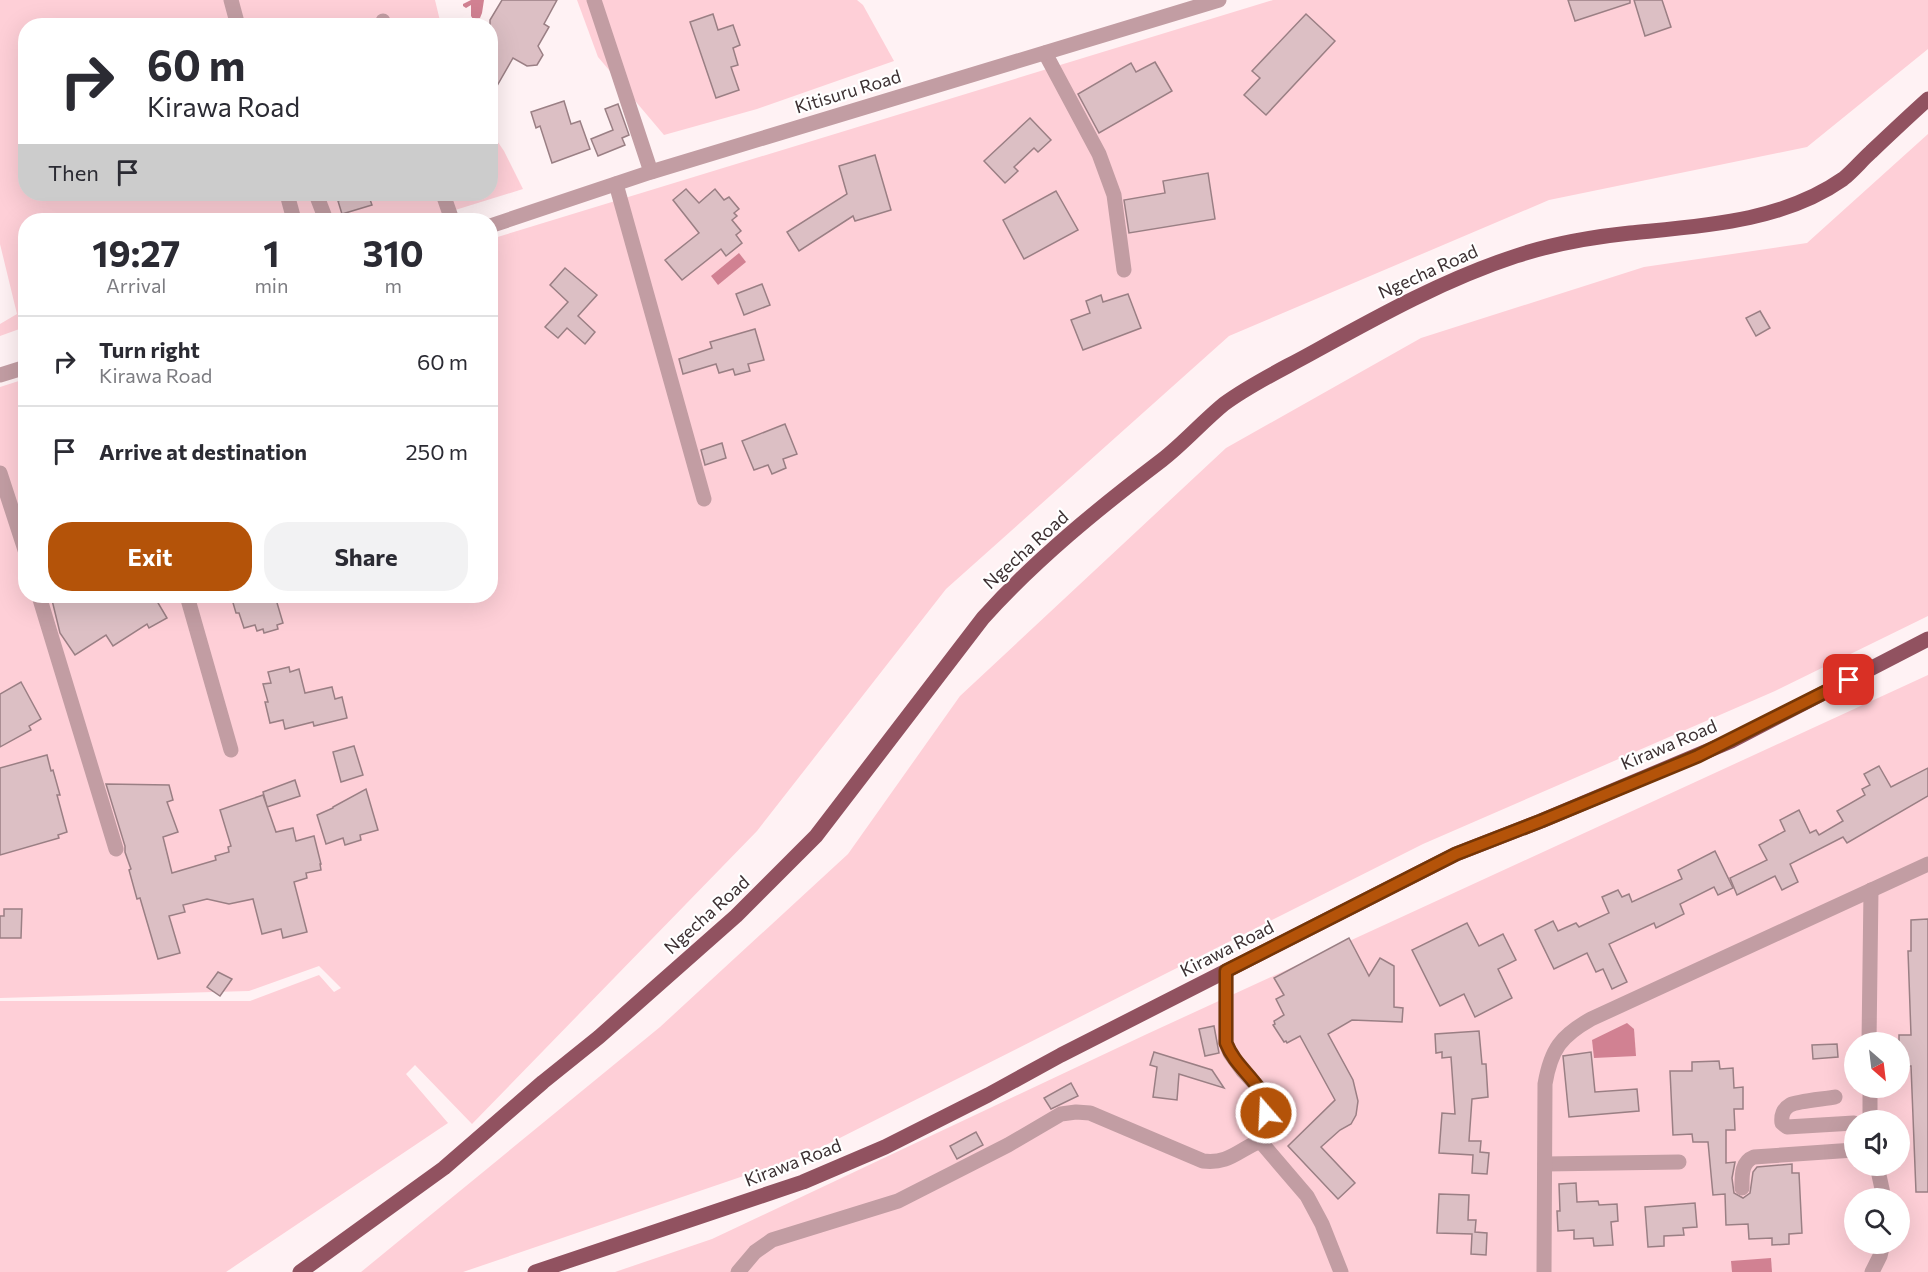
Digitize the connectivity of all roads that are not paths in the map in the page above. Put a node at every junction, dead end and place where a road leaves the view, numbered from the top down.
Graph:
1 (231, 0) edge
2 (594, 0) edge
3 (1219, 0) edge
4 (236, 18) edge
5 (1045, 53) junction
6 (1928, 99) edge
7 (651, 172) junction
8 (616, 184) junction
9 (498, 223) edge
10 (1124, 270) dead end
11 (18, 369) edge
12 (0, 375) edge
13 (0, 473) edge
14 (704, 499) dead end
15 (18, 529) edge
16 (41, 603) edge
17 (189, 603) edge
18 (1928, 639) edge
19 (231, 750) dead end
20 (116, 849) dead end
21 (1928, 864) edge
22 (1871, 890) junction
23 (1226, 971) junction
24 (1869, 1032) edge
25 (1835, 1097) dead end
26 (1844, 1125) edge
27 (1260, 1141) junction
28 (1844, 1151) edge
29 (1679, 1162) dead end
30 (1545, 1164) junction
31 (1742, 1188) dead end
32 (1880, 1254) edge
33 (300, 1272) edge
34 (535, 1272) edge
35 (738, 1272) edge
36 (1341, 1272) edge
37 (1544, 1272) edge
38 (1872, 1272) edge

1 - 4 street
2 - 7 street
3 - 5 street, Kitisuru Road
5 - 7 street, Kitisuru Road
5 - 10 street
6 - 33 main road, Ngecha Road
7 - 8 street, Kitisuru Road
8 - 9 street, Kitisuru Road
8 - 14 street
11 - 12 street
13 - 15 street
16 - 20 street
17 - 19 street
18 - 23 main road, Kirawa Road
21 - 22 street
22 - 24 street
22 - 30 street
23 - 27 street
23 - 34 main road, Kirawa Road
25 - 26 street
27 - 35 street
27 - 36 street
28 - 31 street
29 - 30 street
30 - 37 street
32 - 38 street

